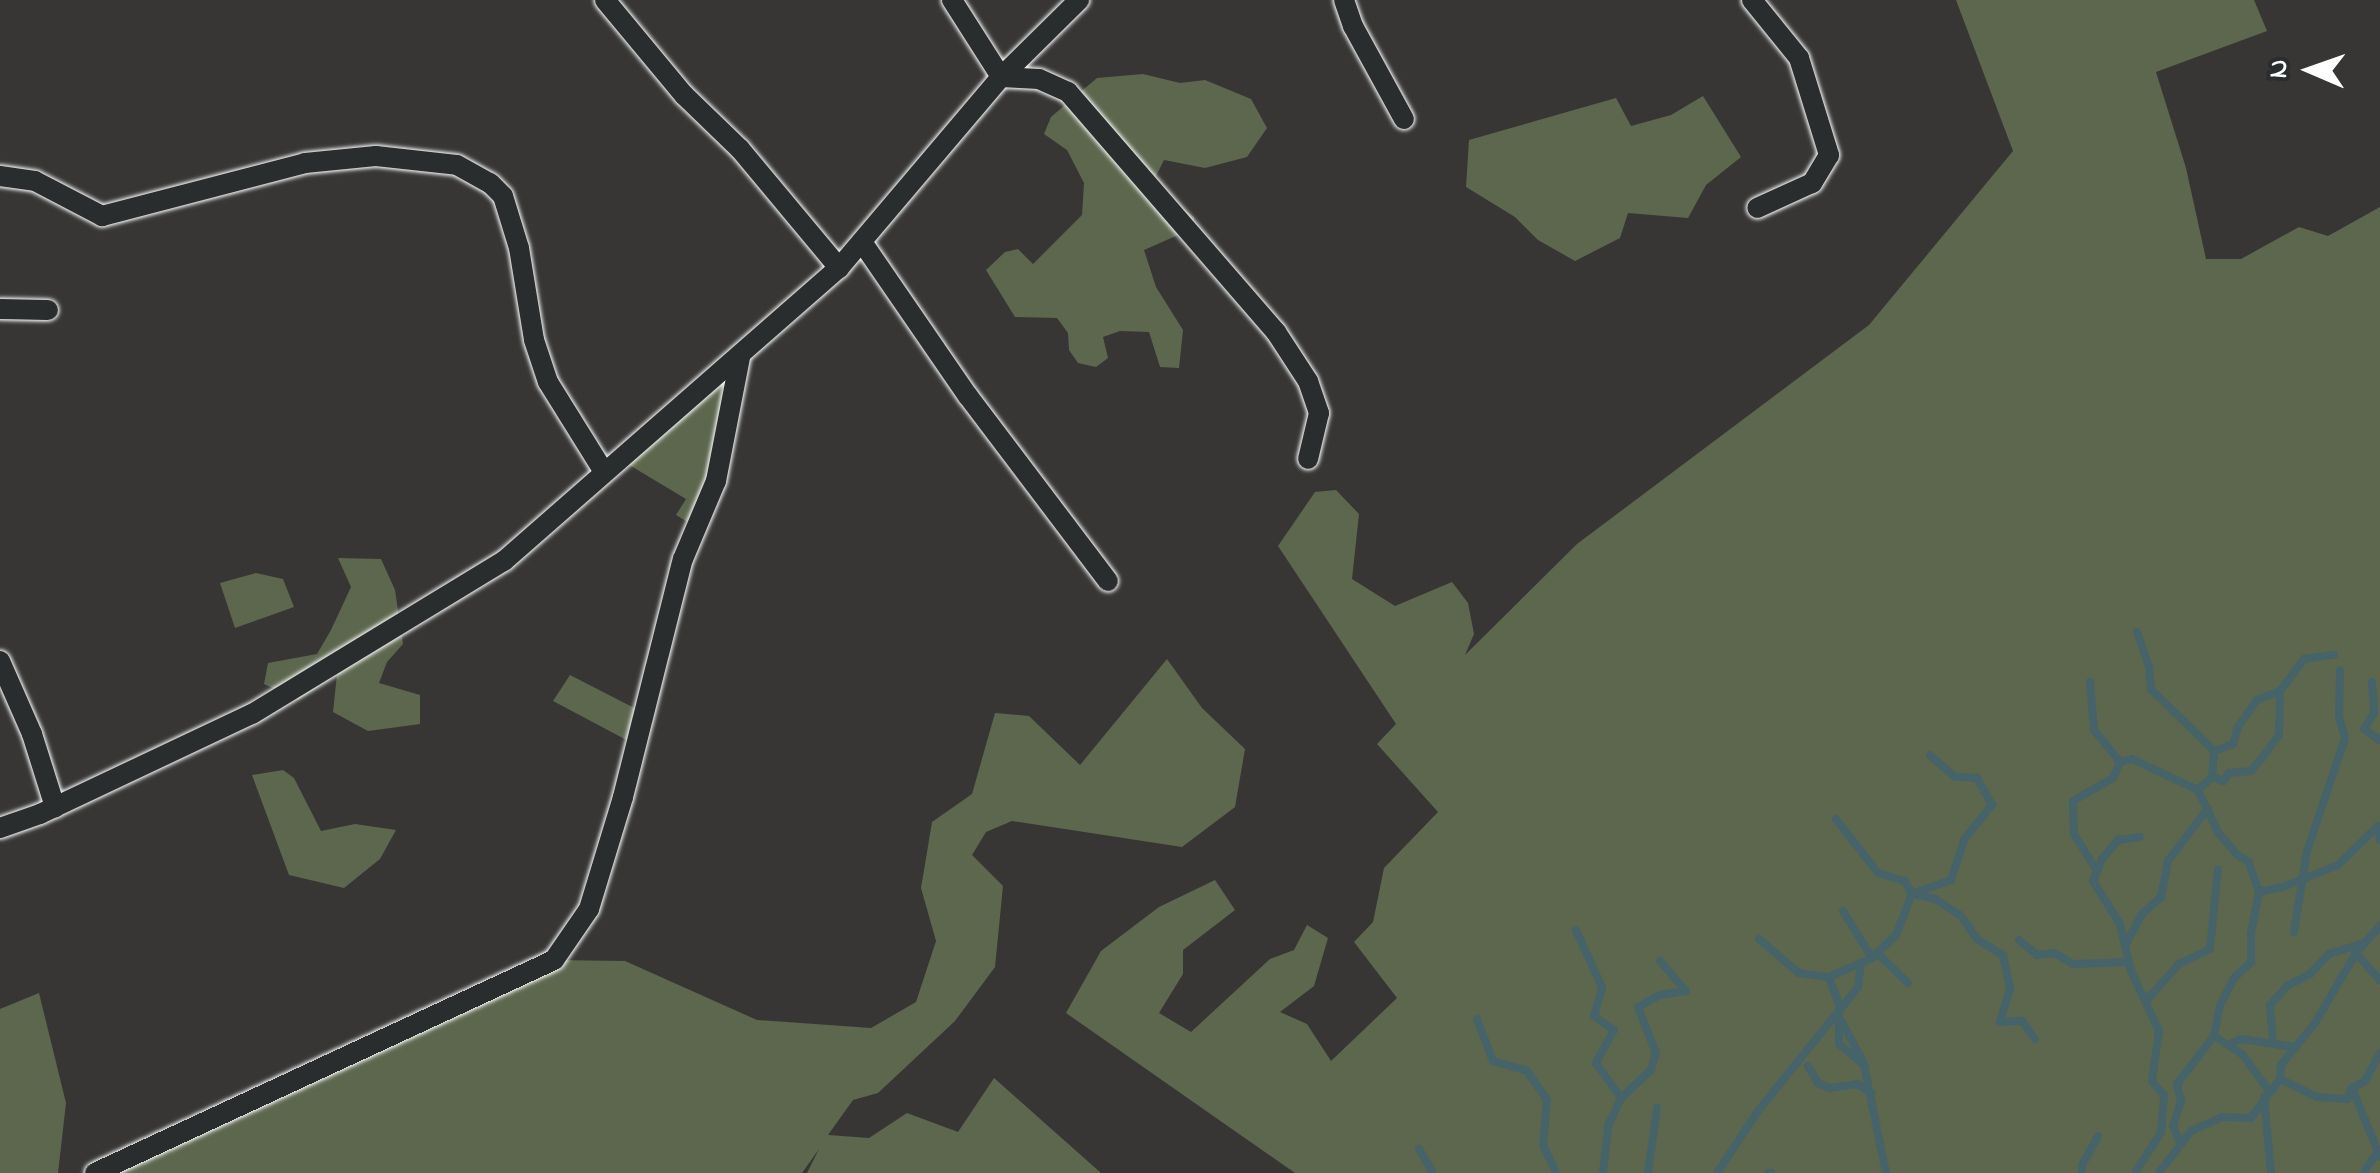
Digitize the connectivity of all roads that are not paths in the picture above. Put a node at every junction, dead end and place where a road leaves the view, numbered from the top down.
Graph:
1 (605, 0) edge
2 (952, 0) edge
3 (1079, 0) edge
4 (1344, 0) edge
5 (1752, 0) edge
6 (1002, 78) junction
7 (1404, 119) dead end
8 (0, 176) edge
9 (1757, 208) dead end
10 (862, 242) junction
11 (840, 268) junction
12 (0, 309) edge
13 (48, 310) dead end
14 (740, 358) junction
15 (1308, 459) dead end
16 (604, 472) junction
17 (1108, 581) dead end
18 (0, 662) edge
19 (56, 807) junction
20 (0, 828) edge
21 (95, 1173) edge

1 - 11 street
2 - 6 street
3 - 6 street
4 - 7 street
5 - 9 street
6 - 10 street
6 - 15 street
8 - 16 street
10 - 11 street
10 - 17 street
11 - 14 street
12 - 13 street
14 - 16 street
14 - 21 street
16 - 19 street
18 - 19 street
19 - 20 street

